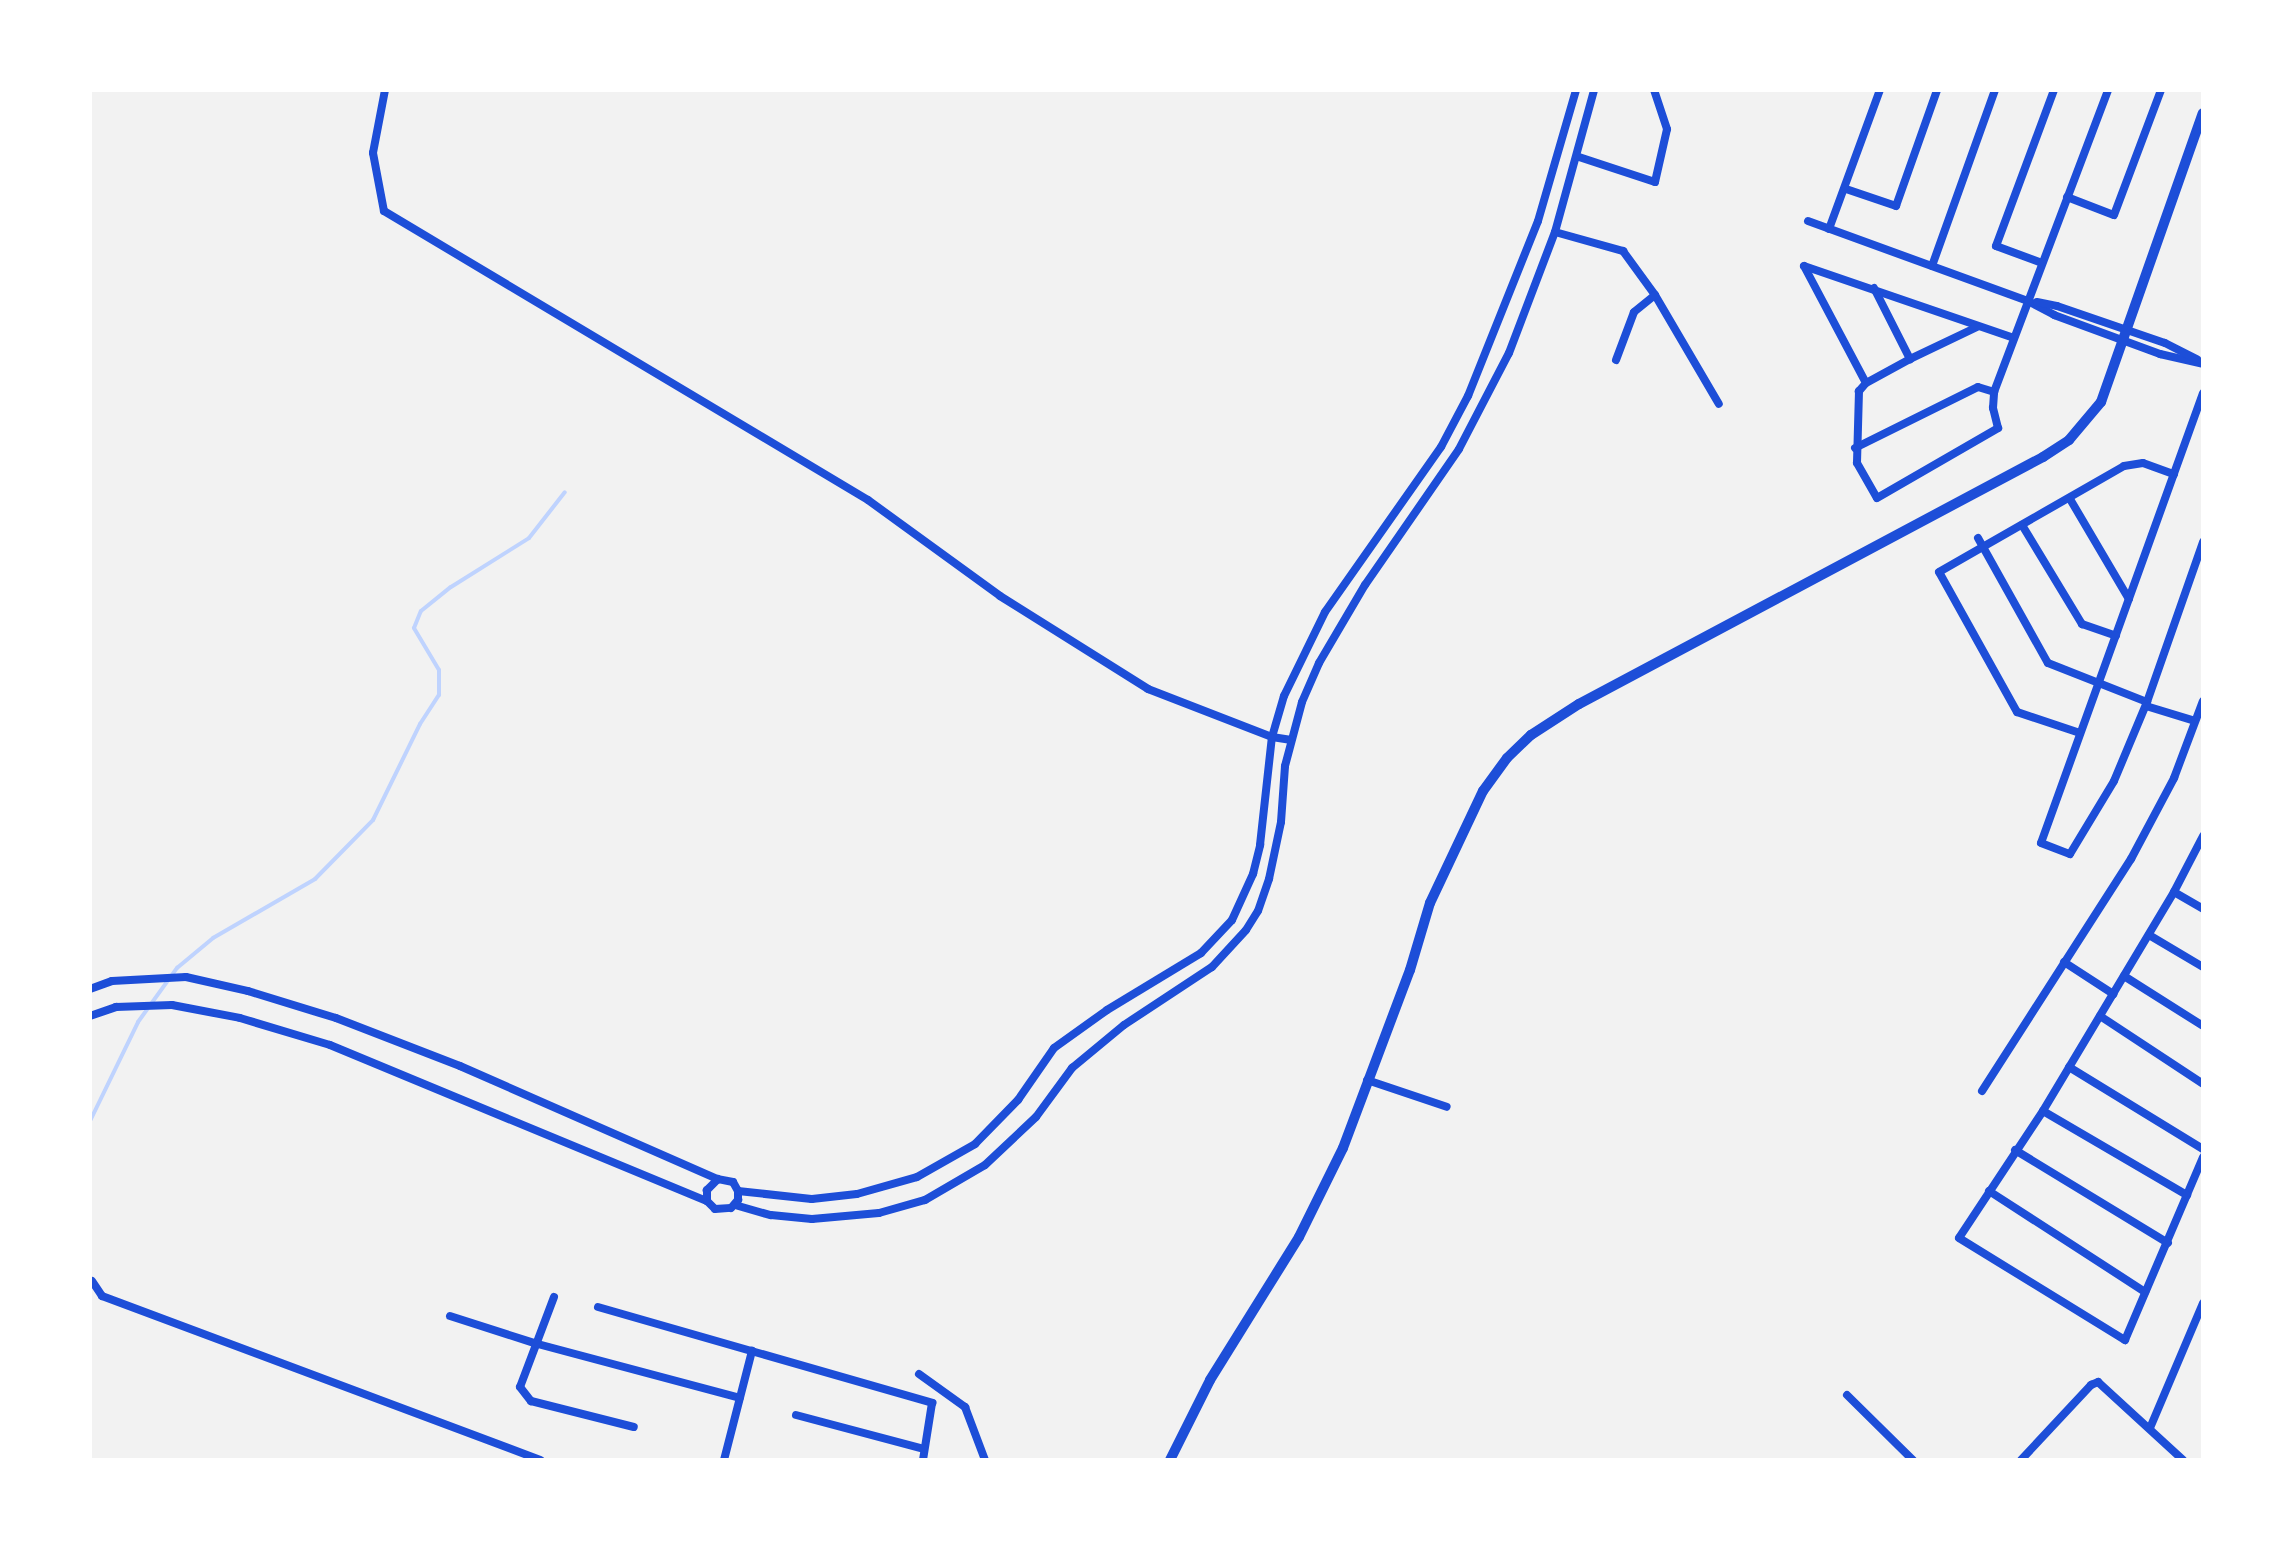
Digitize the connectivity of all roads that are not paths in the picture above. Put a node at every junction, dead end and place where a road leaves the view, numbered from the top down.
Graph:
1 (385, 90) edge
2 (1576, 90) edge
3 (1594, 90) edge
4 (1654, 90) edge
5 (1880, 90) edge
6 (1937, 90) edge
7 (1995, 90) edge
8 (2054, 90) edge
9 (2108, 90) edge
10 (2161, 90) edge
11 (2203, 113) edge
12 (1579, 157) junction
13 (1846, 189) junction
14 (2067, 197) junction
15 (1808, 221) dead end
16 (1829, 229) junction
17 (1555, 232) junction
18 (2042, 263) junction
19 (1932, 266) junction
20 (1874, 288) junction
21 (1655, 295) junction
22 (2028, 301) junction
23 (1977, 327) junction
24 (2125, 335) junction
25 (2014, 338) junction
26 (1910, 359) junction
27 (1616, 360) dead end
28 (2203, 363) edge
29 (1866, 383) junction
30 (1994, 392) junction
31 (2203, 393) edge
32 (1719, 404) dead end
33 (2200, 409) edge
34 (1855, 448) junction
35 (2174, 474) junction
36 (2070, 499) junction
37 (2022, 525) junction
38 (1978, 538) dead end
39 (2203, 542) edge
40 (1983, 547) junction
41 (2129, 599) junction
42 (2116, 636) junction
43 (2098, 683) junction
44 (2203, 701) edge
45 (2147, 704) junction
46 (2195, 721) junction
47 (2080, 733) junction
48 (1272, 737) junction
49 (1290, 740) junction
50 (2203, 836) edge
51 (2198, 851) edge
52 (2174, 892) junction
53 (2203, 909) edge
54 (1232, 920) junction
55 (1246, 930) junction
56 (2149, 935) junction
57 (2064, 962) junction
58 (2203, 967) edge
59 (2124, 976) junction
60 (90, 989) edge
61 (2113, 994) junction
62 (90, 1016) edge
63 (2100, 1016) junction
64 (2203, 1026) edge
65 (2069, 1067) junction
66 (1367, 1080) junction
67 (2203, 1084) edge
68 (1982, 1091) dead end
69 (1447, 1107) dead end
70 (2043, 1111) junction
71 (2203, 1149) edge
72 (2015, 1150) junction
73 (2203, 1157) edge
74 (718, 1179) junction
75 (738, 1191) junction
76 (1989, 1191) junction
77 (2187, 1195) junction
78 (707, 1201) junction
79 (735, 1205) junction
80 (2168, 1243) junction
81 (92, 1281) dead end
82 (2145, 1292) junction
83 (554, 1297) dead end
84 (2203, 1303) edge
85 (598, 1307) dead end
86 (450, 1316) dead end
87 (534, 1343) junction
88 (752, 1351) junction
89 (919, 1374) dead end
90 (1847, 1395) dead end
91 (740, 1398) junction
92 (796, 1415) dead end
93 (634, 1427) dead end
94 (2150, 1428) junction
95 (924, 1449) junction
96 (540, 1460) edge
97 (724, 1460) edge
98 (923, 1460) edge
99 (985, 1460) edge
100 (1170, 1460) edge
101 (1913, 1460) edge
102 (2021, 1460) edge
103 (2183, 1460) edge

1 - 48 street
2 - 48 street
3 - 12 street
4 - 12 street
5 - 13 street
6 - 13 street
7 - 19 street
8 - 18 street
9 - 14 street
10 - 14 street
11 - 24 street
12 - 17 street
13 - 16 street
14 - 18 street
15 - 16 street
16 - 19 street
17 - 21 street
17 - 49 street
18 - 22 street
19 - 22 street
20 - 23 street
20 - 26 street
20 - 29 street
21 - 27 street
21 - 32 street
22 - 24 street
22 - 25 street
23 - 25 street
23 - 26 street
24 - 28 street
24 - 66 street
25 - 30 street
26 - 29 street
29 - 34 street
30 - 34 street
30 - 34 street
31 - 33 street
33 - 35 street
35 - 36 street
35 - 41 street
36 - 37 street
36 - 41 street
37 - 40 street
37 - 42 street
38 - 40 street
39 - 45 street
40 - 43 street
40 - 47 street
41 - 42 street
42 - 43 street
43 - 45 street
43 - 47 street
44 - 46 street
45 - 46 street
45 - 47 street
46 - 57 street
48 - 49 street
48 - 54 street
49 - 55 street
50 - 51 street
51 - 52 street
52 - 53 street
52 - 56 street
54 - 55 street
54 - 75 street
55 - 79 street
56 - 58 street
56 - 59 street
57 - 61 street
57 - 68 street
59 - 61 street
59 - 64 street
60 - 74 street
61 - 63 street
62 - 78 street
63 - 65 street
63 - 67 street
65 - 70 street
65 - 71 street
66 - 69 street
66 - 100 street
70 - 72 street
70 - 77 street
72 - 76 street
72 - 80 street
73 - 77 street
74 - 75 street
74 - 78 street
75 - 79 street
76 - 82 street
76 - 82 street
77 - 80 street
78 - 79 street
80 - 82 street
81 - 96 street
83 - 87 street
84 - 94 street
85 - 88 street
86 - 87 street
87 - 91 street
87 - 93 street
88 - 91 street
88 - 95 street
89 - 99 street
90 - 101 street
91 - 97 street
92 - 95 street
94 - 102 street
94 - 103 street
95 - 98 street

